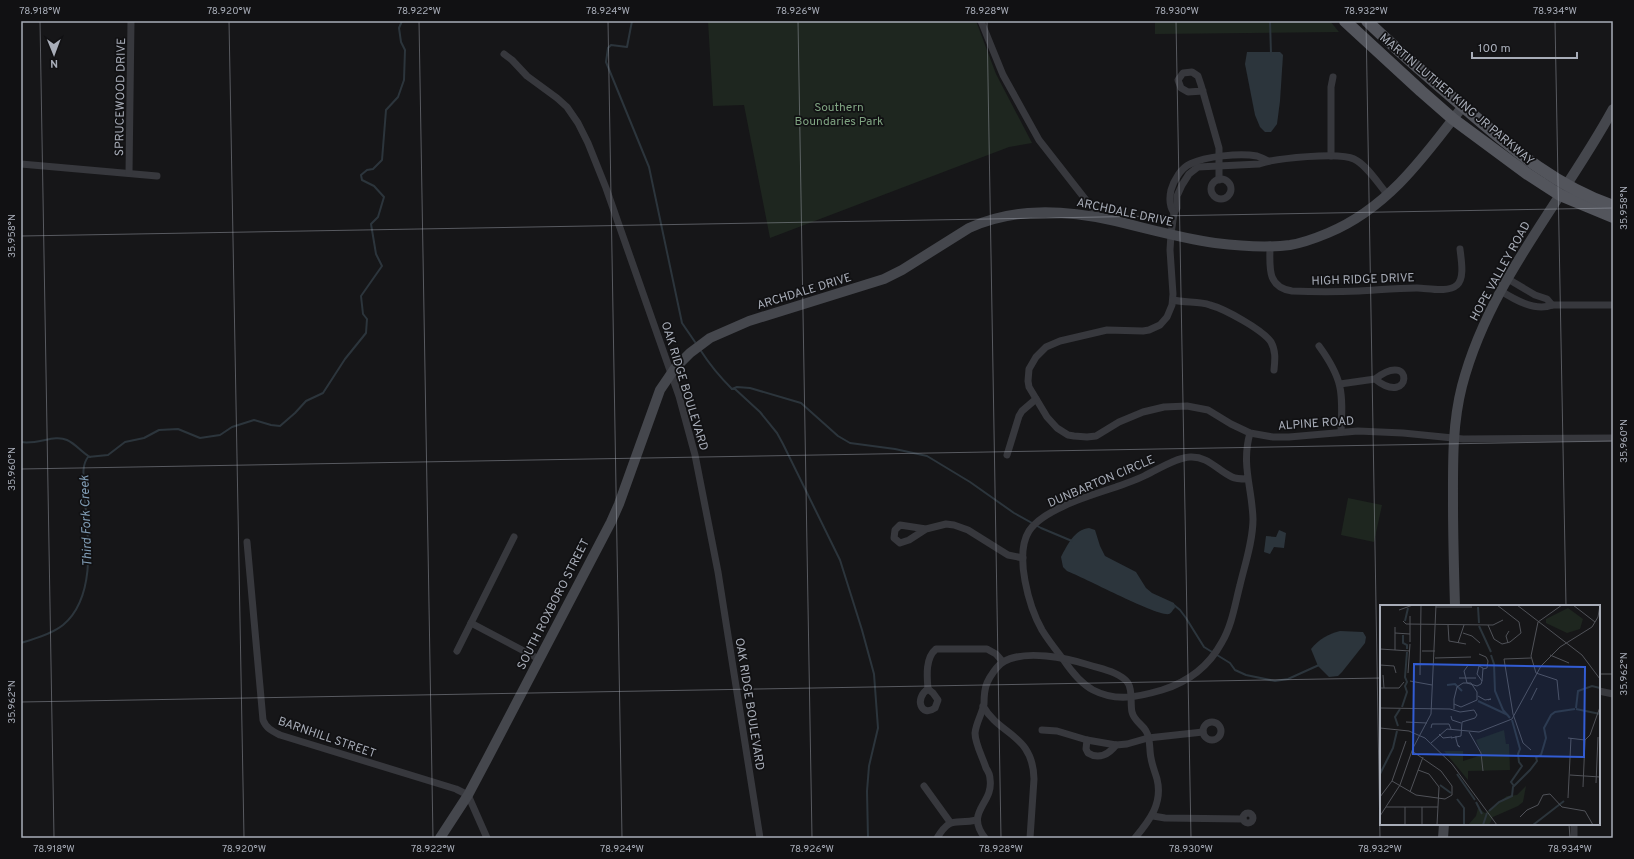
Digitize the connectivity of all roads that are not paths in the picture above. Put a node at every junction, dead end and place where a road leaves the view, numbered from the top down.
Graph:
1 (131, 21) edge
2 (981, 21) edge
3 (1345, 21) edge
4 (1367, 21) edge
5 (504, 54) dead end
6 (1333, 78) dead end
7 (1203, 91) dead end
8 (1463, 106) junction
9 (1613, 108) edge
10 (1453, 119) junction
11 (1331, 156) junction
12 (1220, 157) junction
13 (1268, 161) junction
14 (21, 164) edge
15 (1220, 165) junction
16 (129, 173) junction
17 (157, 176) dead end
18 (1219, 180) dead end
19 (1563, 190) junction
20 (1388, 195) junction
21 (1613, 206) edge
22 (1174, 213) junction
23 (1613, 217) edge
24 (1100, 218) junction
25 (1171, 234) junction
26 (1270, 245) junction
27 (1460, 249) dead end
28 (1508, 278) junction
29 (1501, 291) junction
30 (1173, 300) junction
31 (1552, 305) junction
32 (1613, 305) edge
33 (1319, 346) dead end
34 (1274, 370) dead end
35 (671, 374) junction
36 (1375, 379) dead end
37 (1340, 384) junction
38 (1036, 399) junction
39 (1250, 432) junction
40 (1341, 432) junction
41 (1454, 438) junction
42 (1613, 438) edge
43 (1007, 455) dead end
44 (1247, 479) junction
45 (926, 529) dead end
46 (514, 537) dead end
47 (246, 542) dead end
48 (1023, 558) junction
49 (1455, 605) edge
50 (471, 623) junction
51 (457, 651) dead end
52 (539, 659) junction
53 (1063, 659) junction
54 (1003, 662) junction
55 (928, 689) dead end
56 (1600, 691) edge
57 (1613, 694) edge
58 (1131, 698) junction
59 (984, 706) junction
60 (1042, 730) dead end
61 (1203, 732) dead end
62 (1148, 738) junction
63 (1087, 740) junction
64 (1116, 745) junction
65 (924, 786) dead end
66 (468, 795) junction
67 (1153, 816) junction
68 (1243, 819) dead end
69 (977, 820) junction
70 (950, 822) junction
71 (1444, 825) edge
72 (1574, 825) edge
73 (440, 838) edge
74 (487, 838) edge
75 (760, 838) edge
76 (937, 838) edge
77 (986, 838) edge
78 (1030, 838) edge
79 (1135, 838) edge
80 (1443, 838) edge
81 (1574, 838) edge

1 - 16 street, SPRUCEWOOD DRIVE
2 - 24 street
3 - 10 main road, MARTIN LUTHER KING JR PARKWAY
4 - 8 main road, MARTIN LUTHER KING JR PARKWAY
5 - 35 street, OAK RIDGE BOULEVARD
6 - 11 street
7 - 12 street
8 - 10 street, ARCHDALE DRIVE
8 - 19 main road, MARTIN LUTHER KING JR PARKWAY
9 - 19 street, HOPE VALLEY ROAD
10 - 19 main road, MARTIN LUTHER KING JR PARKWAY
10 - 20 street, ARCHDALE DRIVE
11 - 13 street, ALPINE ROAD
11 - 20 street, ALPINE ROAD
12 - 13 street
12 - 15 street
12 - 22 street
13 - 15 street, ALPINE ROAD
14 - 16 street
15 - 18 street
15 - 22 street, ALPINE ROAD
16 - 17 street
19 - 21 main road, MARTIN LUTHER KING JR PARKWAY
19 - 23 main road, MARTIN LUTHER KING JR PARKWAY
19 - 28 street, HOPE VALLEY ROAD
20 - 26 street, ARCHDALE DRIVE
22 - 25 street, ALPINE ROAD
24 - 25 street, ARCHDALE DRIVE
24 - 35 street, ARCHDALE DRIVE
25 - 26 street, ARCHDALE DRIVE
25 - 30 street, ALPINE ROAD
26 - 27 street, HIGH RIDGE DRIVE
28 - 29 street, HOPE VALLEY ROAD
28 - 31 street
29 - 31 street
29 - 41 street, HOPE VALLEY ROAD
30 - 34 street
30 - 38 street, ALPINE ROAD
31 - 32 street
33 - 37 street
35 - 52 street, SOUTH ROXBORO STREET
35 - 75 street, OAK RIDGE BOULEVARD
36 - 37 street
37 - 40 street
38 - 39 street, ALPINE ROAD
38 - 43 street
39 - 40 street, ALPINE ROAD
39 - 44 street, DUNBARTON CIRCLE
40 - 41 street, ALPINE ROAD
41 - 42 street, ALPINE ROAD
41 - 49 street, HOPE VALLEY ROAD
44 - 48 street, DUNBARTON CIRCLE
44 - 58 street, DUNBARTON CIRCLE
45 - 48 street
46 - 50 street
47 - 66 street, BARNHILL STREET
48 - 53 street, DUNBARTON CIRCLE
50 - 51 street
50 - 52 street
52 - 66 street, SOUTH ROXBORO STREET
53 - 54 street
53 - 58 street, DUNBARTON CIRCLE
53 - 58 street
54 - 55 street
54 - 59 street
56 - 57 street
58 - 62 street
59 - 69 street
59 - 78 street
60 - 63 street
61 - 62 street
62 - 64 street
62 - 67 street
63 - 64 street
63 - 64 street
65 - 70 street
66 - 73 street, SOUTH ROXBORO STREET
66 - 74 street
67 - 68 street
67 - 79 street
69 - 70 street
69 - 77 street
70 - 76 street
71 - 80 street
72 - 81 street

